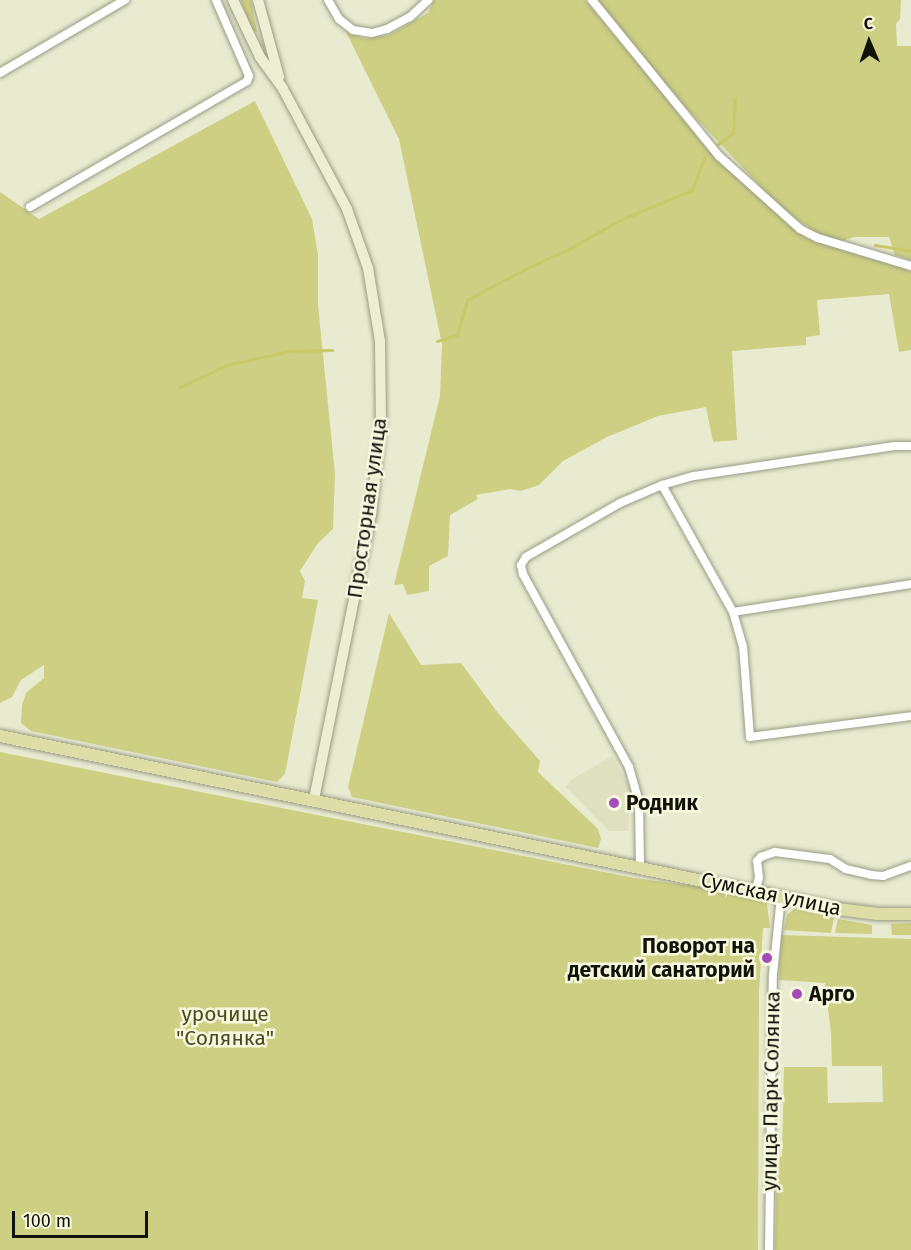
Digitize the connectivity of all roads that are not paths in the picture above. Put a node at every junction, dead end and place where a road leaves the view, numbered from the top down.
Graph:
1 (125, 0) edge
2 (216, 0) edge
3 (233, 0) edge
4 (258, 0) edge
5 (328, 0) edge
6 (428, 0) edge
7 (592, 0) edge
8 (266, 34) junction
9 (251, 41) junction
10 (0, 72) edge
11 (283, 88) junction
12 (30, 207) dead end
13 (911, 266) edge
14 (911, 446) edge
15 (662, 485) junction
16 (911, 584) edge
17 (733, 612) junction
18 (911, 716) edge
19 (0, 736) edge
20 (314, 800) junction
21 (636, 865) junction
22 (911, 866) edge
23 (756, 890) junction
24 (781, 896) junction
25 (911, 914) edge
26 (769, 1250) edge

1 - 10 street
2 - 12 street
3 - 9 main road, Просторная улица
4 - 8 main road, Просторная улица
5 - 6 street
7 - 13 street
8 - 9 main road
8 - 11 main road, Просторная улица
9 - 11 main road, Просторная улица
11 - 20 main road, Просторная улица
14 - 15 street
15 - 17 street
15 - 21 street
16 - 17 street
17 - 18 street
19 - 20 main road, Сумская улица
20 - 21 main road, Сумская улица
21 - 23 main road, Сумская улица
22 - 23 street
23 - 24 main road, Сумская улица
24 - 25 main road, Сумская улица
24 - 26 street, улица Парк Солянка

